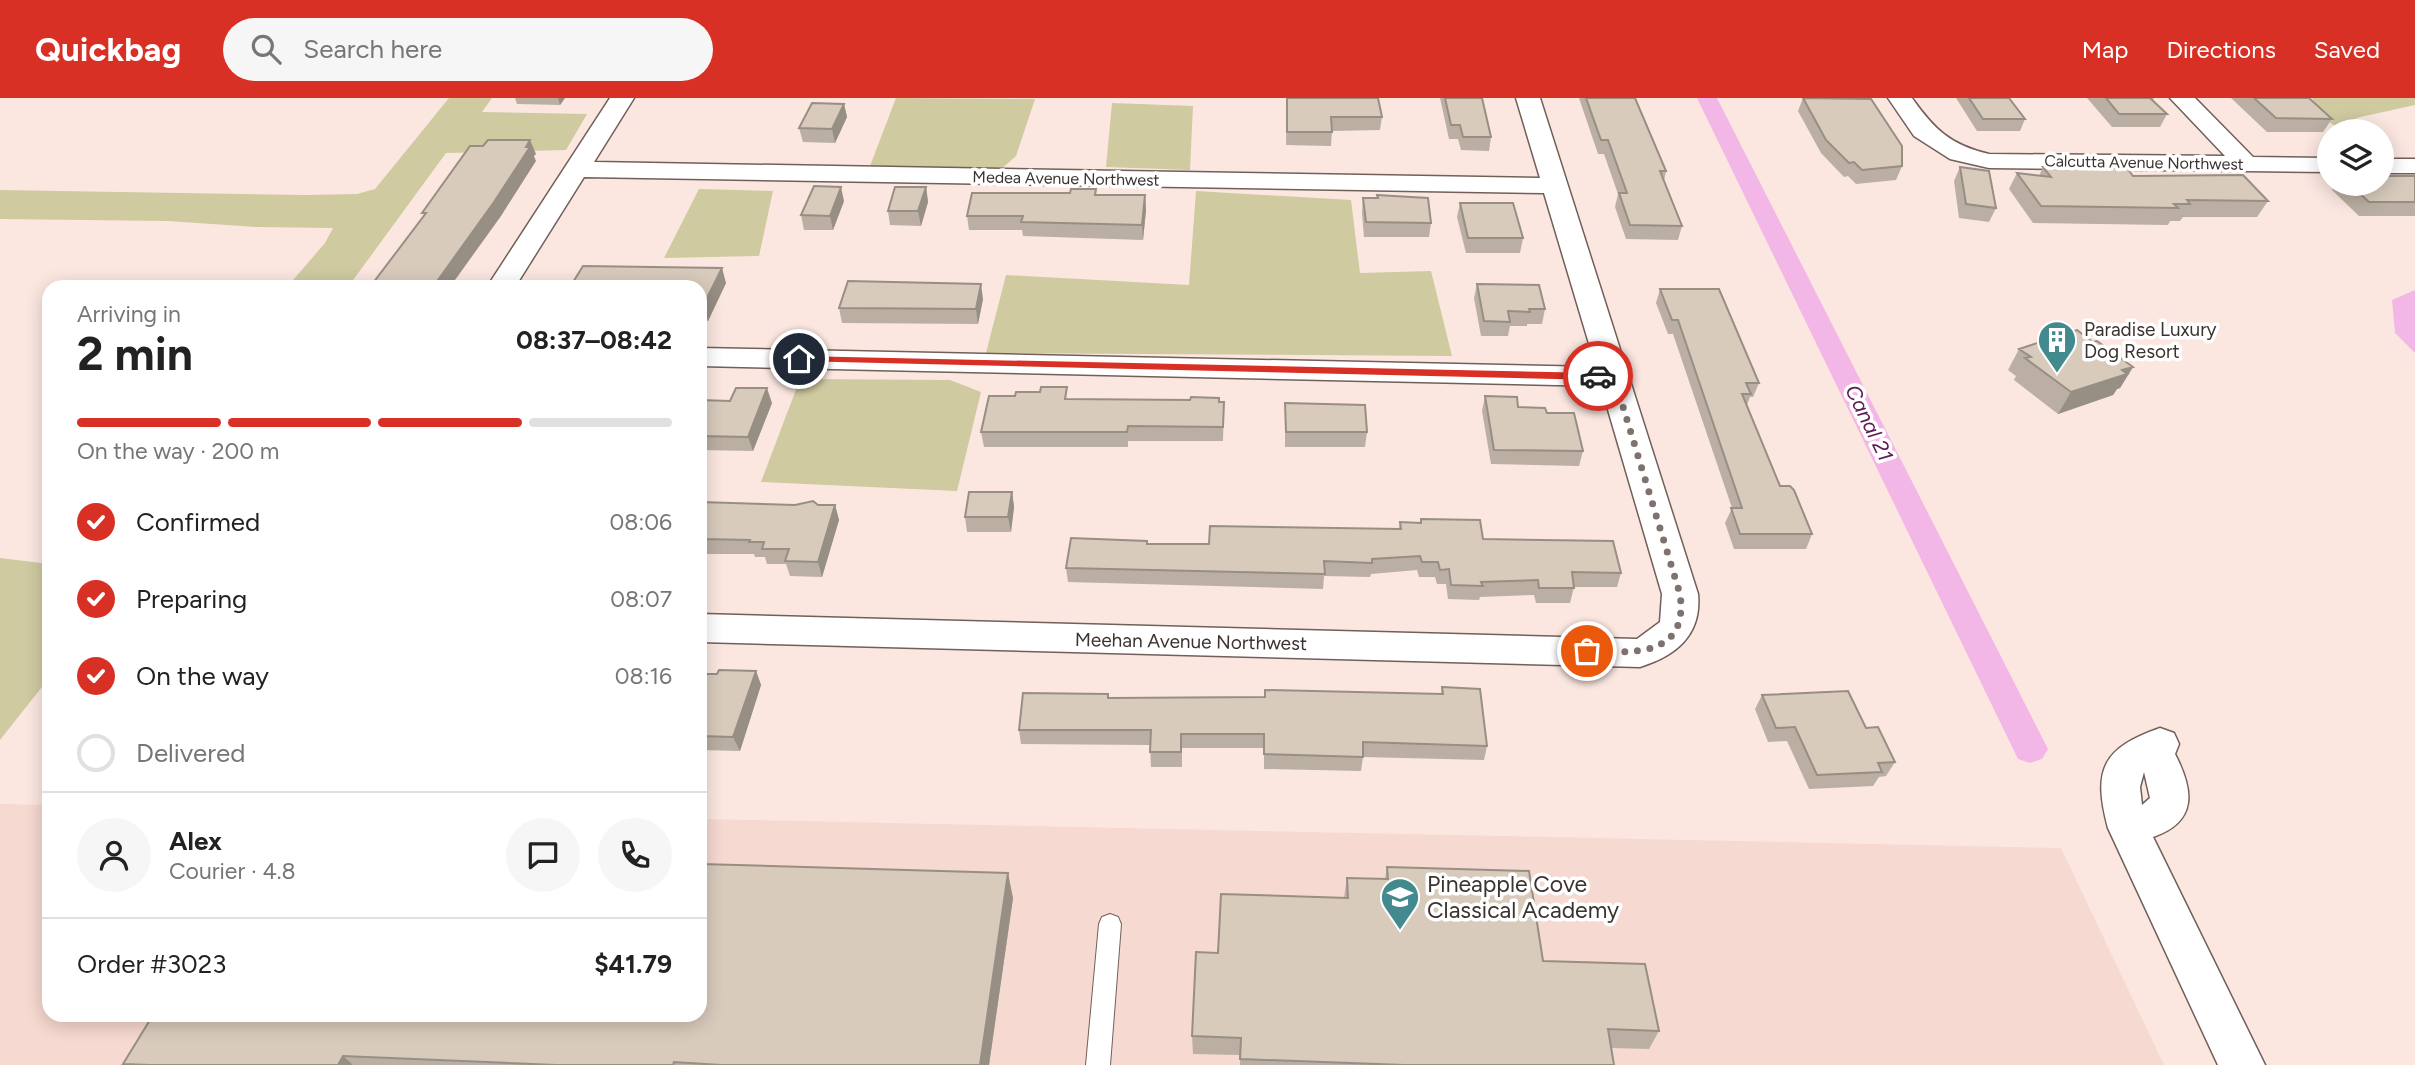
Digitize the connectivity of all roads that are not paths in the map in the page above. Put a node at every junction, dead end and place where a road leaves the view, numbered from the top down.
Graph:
1 (622, 98) edge
2 (1528, 98) edge
3 (1900, 98) edge
4 (2182, 98) edge
5 (2246, 164) junction
6 (2317, 165) edge
7 (2394, 166) edge
8 (2415, 166) edge
9 (576, 169) junction
10 (1557, 186) junction
11 (505, 280) edge
12 (707, 357) edge
13 (1614, 377) junction
14 (707, 628) edge
15 (2155, 746) dead end
16 (1110, 924) dead end
17 (1098, 1065) edge
18 (2242, 1065) edge

1 - 9 street
2 - 10 street
3 - 5 street, Calcutta Avenue Northwest
4 - 5 street
5 - 6 street, Calcutta Avenue Northwest
7 - 8 street
9 - 10 street, Medea Avenue Northwest
9 - 11 street
10 - 13 street
12 - 13 street
13 - 14 street, Meehan Avenue Northwest
15 - 18 street
16 - 17 lane

